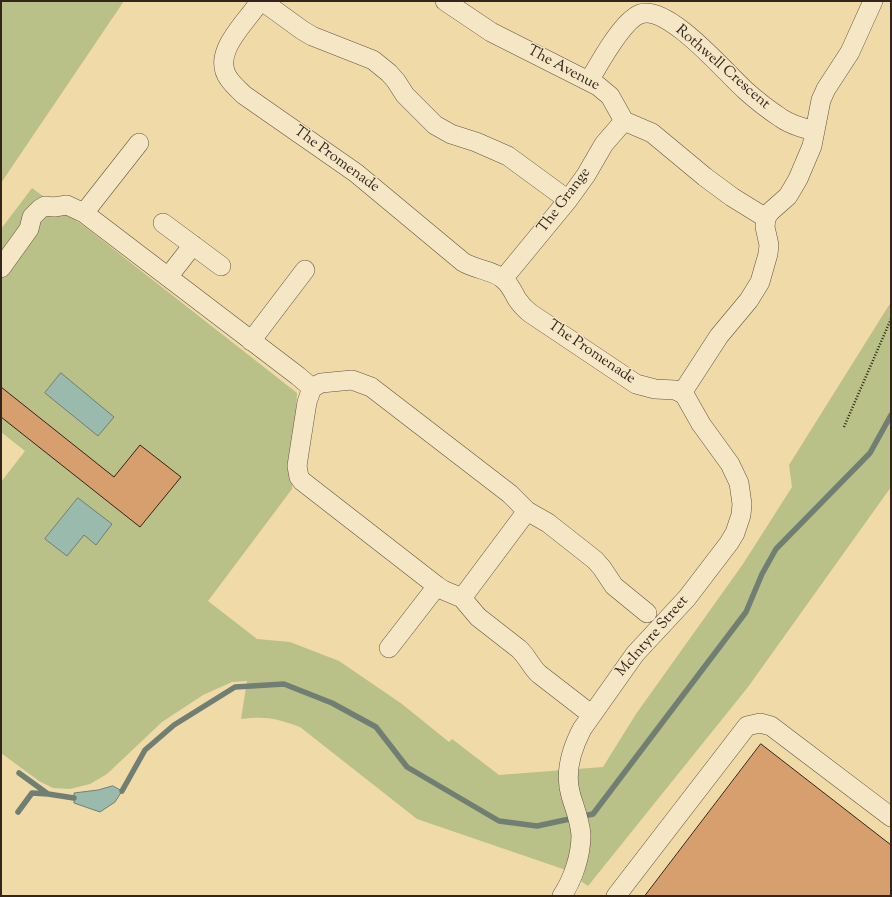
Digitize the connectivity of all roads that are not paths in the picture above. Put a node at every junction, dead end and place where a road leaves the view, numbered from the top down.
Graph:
1 (261, 1) edge
2 (444, 1) edge
3 (873, 1) edge
4 (589, 81) junction
5 (624, 121) junction
6 (815, 131) junction
7 (139, 143) dead end
8 (568, 200) junction
9 (84, 213) junction
10 (766, 218) junction
11 (163, 223) dead end
12 (193, 245) junction
13 (221, 266) dead end
14 (1, 268) edge
15 (305, 270) dead end
16 (168, 277) junction
17 (503, 279) junction
18 (251, 341) junction
19 (312, 388) junction
20 (682, 393) junction
21 (527, 511) junction
22 (437, 586) junction
23 (462, 598) junction
24 (647, 613) dead end
25 (389, 648) dead end
26 (592, 714) junction
27 (891, 818) edge
28 (562, 896) edge
29 (616, 896) edge

1 - 8 street
1 - 17 street, The Promenade
2 - 4 street, The Avenue
3 - 6 street
4 - 5 street, The Avenue
4 - 6 street, Rothwell Crescent
5 - 8 street, The Grange
5 - 10 street
6 - 10 street
7 - 9 street
8 - 17 street, The Grange
9 - 14 street
9 - 16 street
10 - 20 street
11 - 12 street
12 - 13 street
12 - 16 street
15 - 18 street
16 - 18 street
17 - 20 street, The Promenade
18 - 19 street
19 - 21 street
19 - 22 street
20 - 26 street, McIntyre Street
21 - 23 street
21 - 24 street
22 - 23 street
22 - 25 street
23 - 26 street
26 - 28 street, McIntyre Street
27 - 29 street

